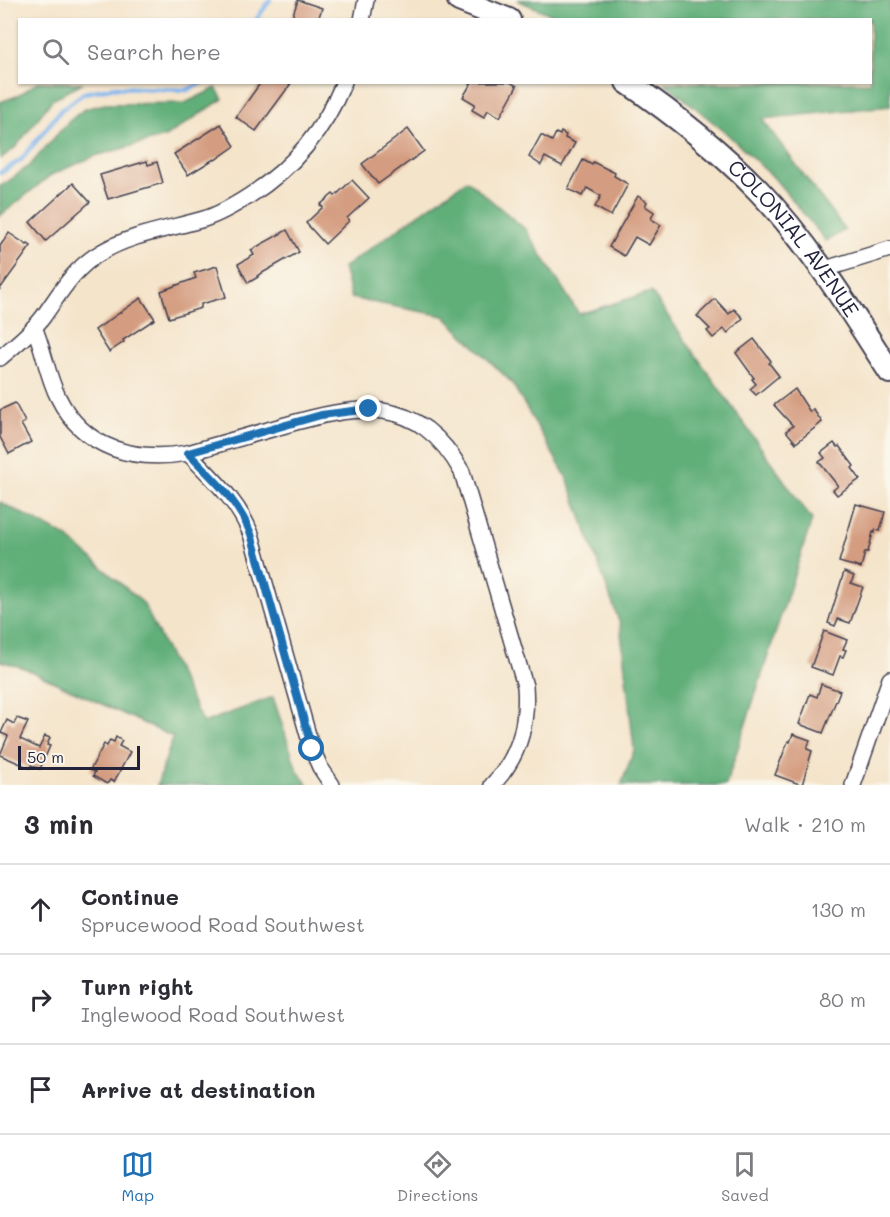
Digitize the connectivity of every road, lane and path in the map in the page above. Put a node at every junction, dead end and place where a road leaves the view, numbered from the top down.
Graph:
1 (366, 0) edge
2 (459, 0) edge
3 (362, 18) edge
4 (504, 18) edge
5 (343, 84) edge
6 (630, 84) edge
7 (890, 249) edge
8 (822, 270) junction
9 (34, 327) junction
10 (0, 358) edge
11 (890, 372) edge
12 (188, 453) junction
13 (890, 679) edge
14 (332, 785) edge
15 (492, 785) edge
16 (853, 785) edge

1 - 3 street
2 - 4 main road
5 - 9 street
6 - 8 main road, COLONIAL AVENUE
7 - 8 street
8 - 11 main road, COLONIAL AVENUE
9 - 10 street
9 - 12 street
12 - 14 street
12 - 15 street
13 - 16 street

